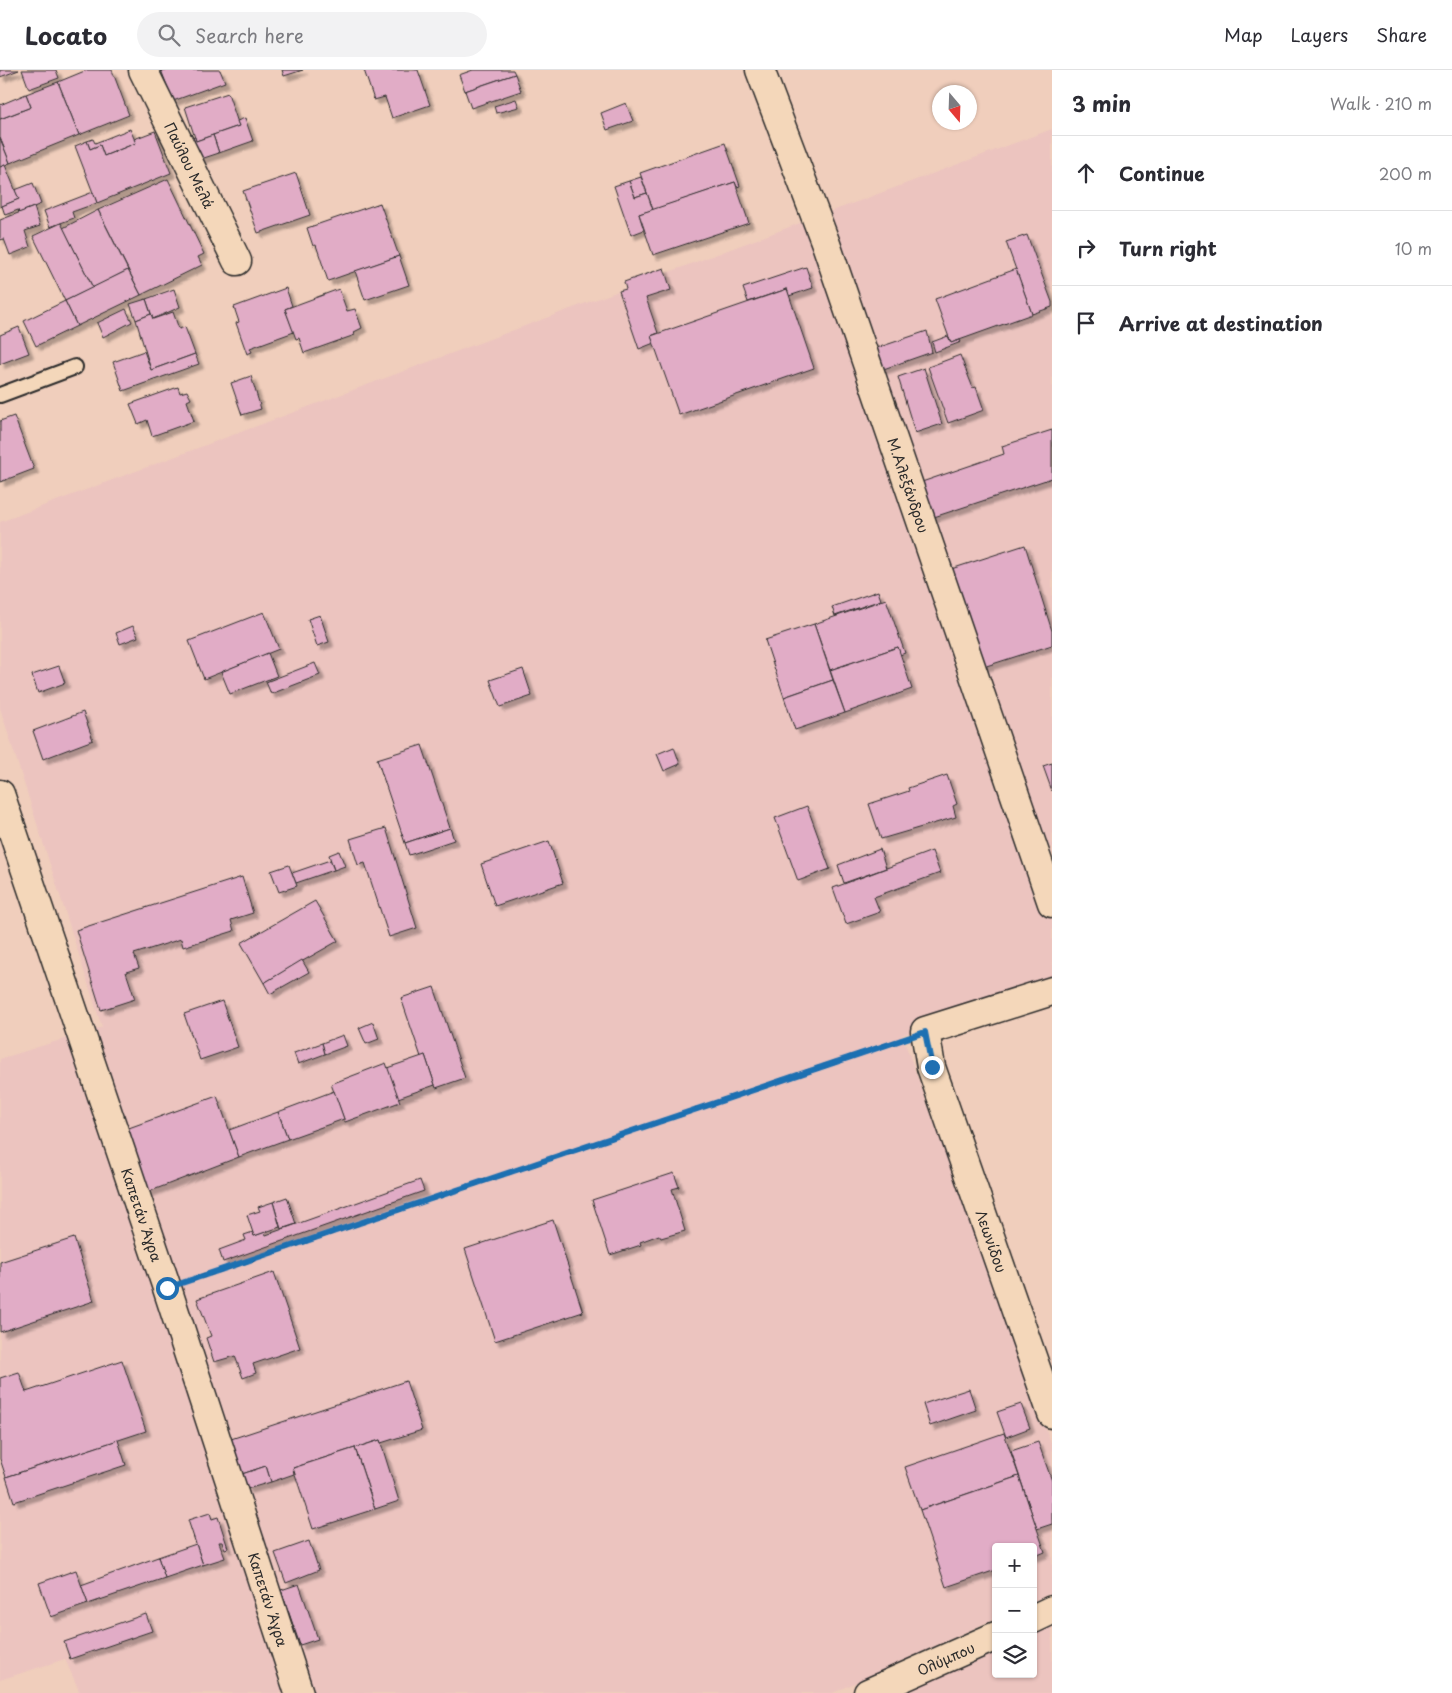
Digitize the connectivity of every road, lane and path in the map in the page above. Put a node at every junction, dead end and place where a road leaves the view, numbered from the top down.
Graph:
1 (143, 70) edge
2 (760, 70) edge
3 (238, 261) dead end
4 (75, 367) dead end
5 (0, 395) edge
6 (0, 794) edge
7 (1052, 903) edge
8 (1052, 990) edge
9 (925, 1032) junction
10 (167, 1288) junction
11 (1052, 1414) edge
12 (1052, 1610) edge
13 (1037, 1617) edge
14 (992, 1638) edge
15 (299, 1693) edge
16 (868, 1693) edge

1 - 3 street, Παύλου Μελά
2 - 7 street, Μ.Αλεξάνδρου
4 - 5 lane
6 - 10 street, Καπετάν Άγρα
8 - 9 street
9 - 10 path
9 - 11 street, Λεωνίδου
10 - 15 street, Καπετάν Άγρα
12 - 13 street
14 - 16 street, Ολύμπου

